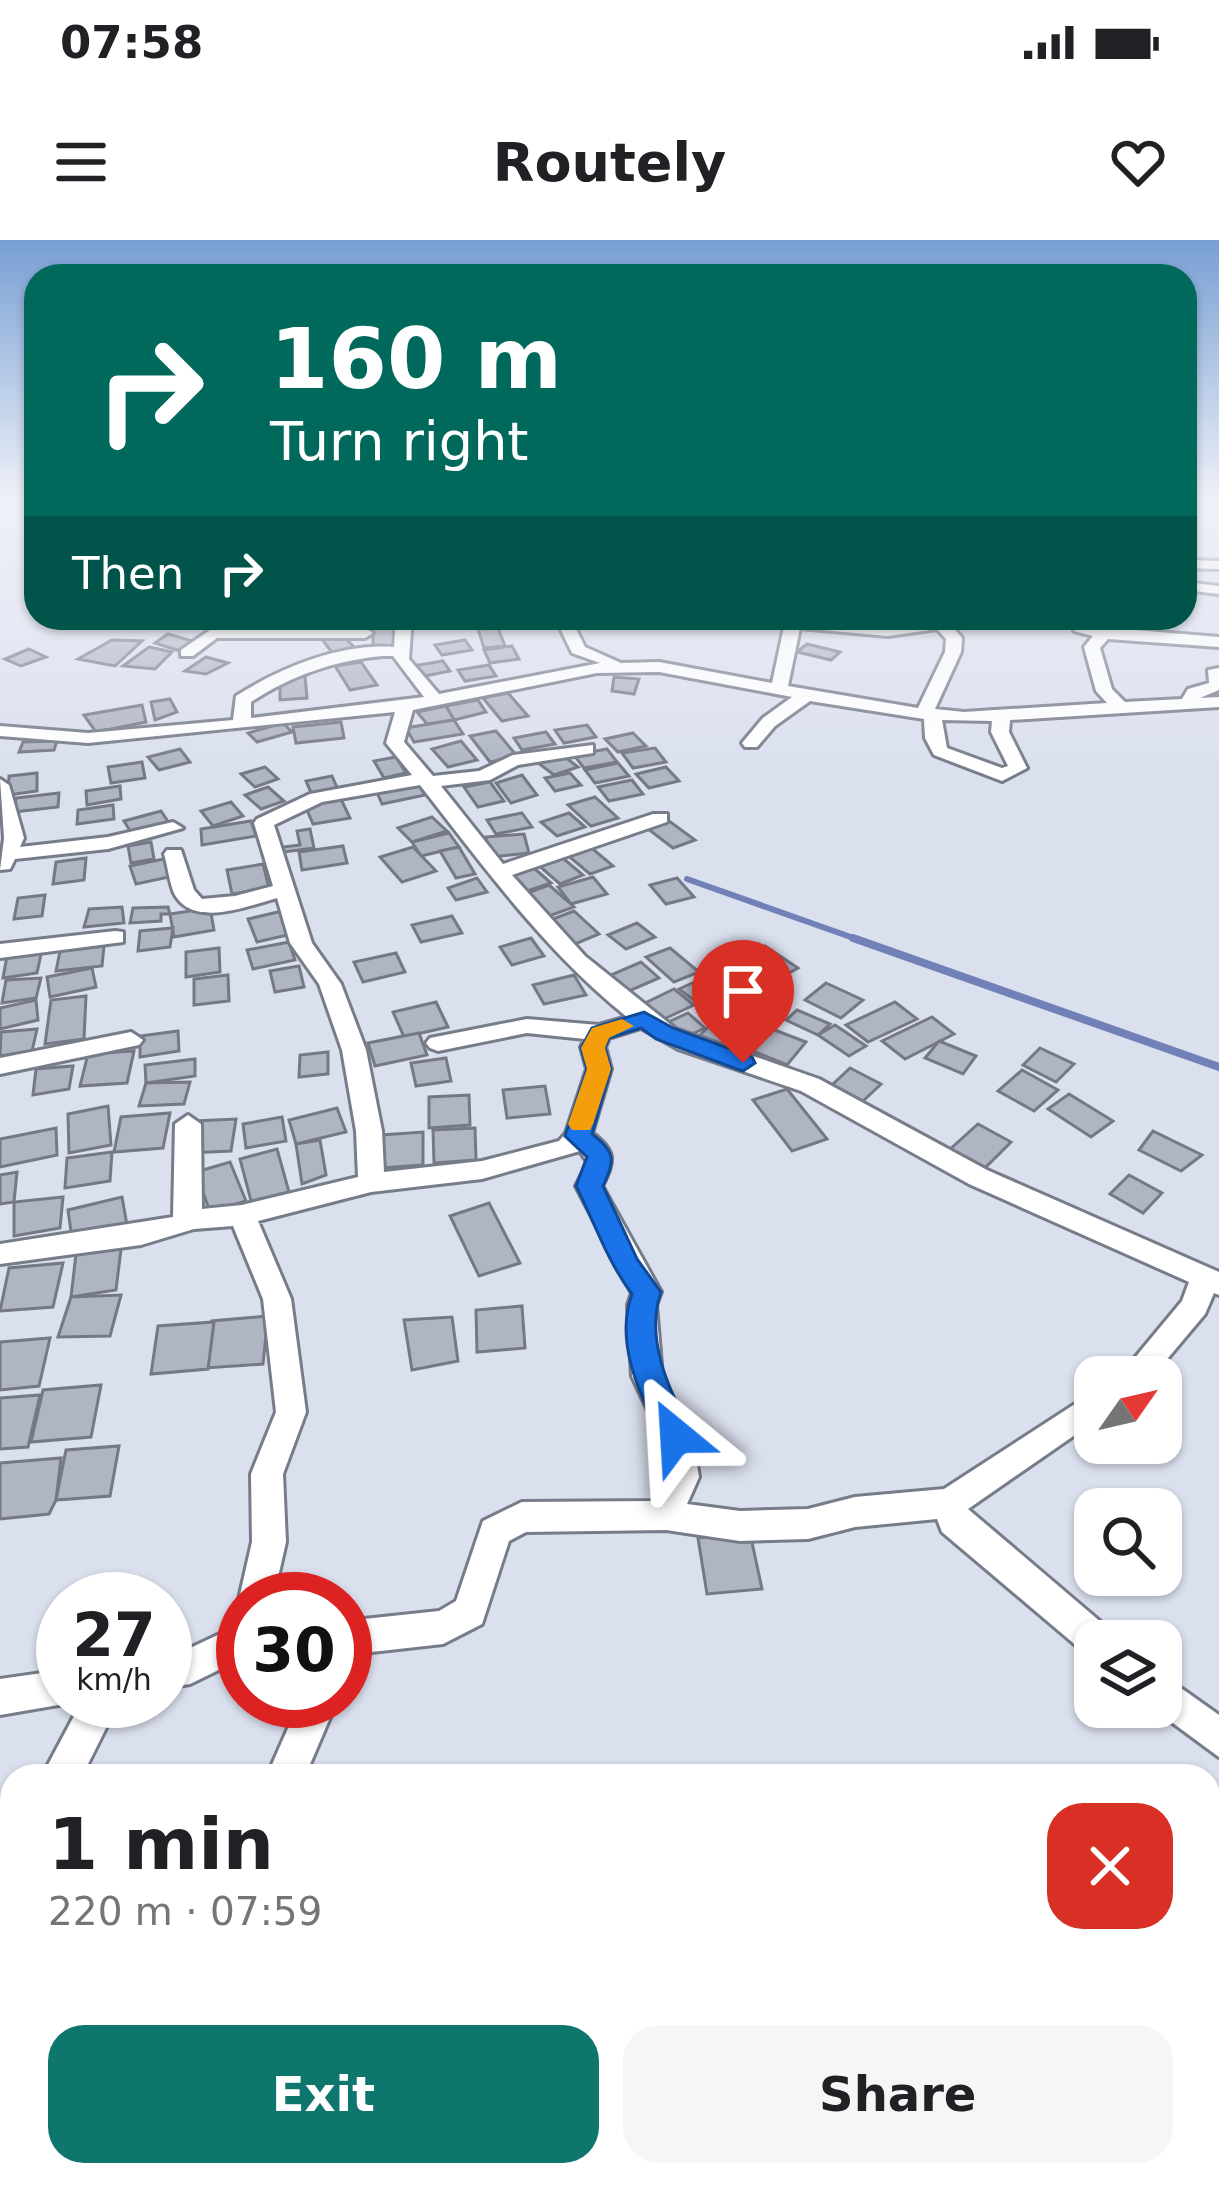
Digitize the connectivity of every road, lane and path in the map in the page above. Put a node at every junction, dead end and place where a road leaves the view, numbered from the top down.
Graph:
1 (403, 630) edge
2 (569, 630) edge
3 (792, 630) edge
4 (951, 630) edge
5 (1088, 630) edge
6 (365, 634) edge
7 (1103, 634) junction
8 (1219, 643) edge
9 (400, 652) junction
10 (187, 653) dead end
11 (622, 666) junction
12 (413, 670) junction
13 (786, 671) junction
14 (1219, 673) edge
15 (749, 685) junction
16 (779, 691) junction
17 (806, 697) junction
18 (434, 700) junction
19 (1189, 702) junction
20 (1219, 702) edge
21 (402, 706) junction
22 (1120, 707) junction
23 (929, 714) junction
24 (1001, 716) junction
25 (242, 722) junction
26 (1, 736) edge
27 (751, 743) dead end
28 (587, 749) dead end
29 (0, 763) edge
30 (427, 780) junction
31 (0, 783) edge
32 (660, 818) dead end
33 (173, 828) dead end
34 (173, 854) dead end
35 (5, 856) edge
36 (497, 872) junction
37 (284, 889) junction
38 (116, 937) dead end
39 (0, 951) edge
40 (644, 1019) junction
41 (600, 1033) junction
42 (131, 1040) dead end
43 (438, 1043) dead end
44 (0, 1066) edge
45 (188, 1124) dead end
46 (578, 1136) junction
47 (371, 1183) junction
48 (242, 1215) junction
49 (187, 1220) junction
50 (0, 1255) edge
51 (1212, 1280) edge
52 (1152, 1356) edge
53 (1074, 1418) edge
54 (950, 1503) junction
55 (666, 1515) junction
56 (262, 1572) edge
57 (1074, 1623) edge
58 (372, 1635) edge
59 (36, 1692) edge
60 (0, 1697) edge
61 (1182, 1709) edge
62 (87, 1728) edge
63 (307, 1728) edge
64 (1219, 1738) edge
65 (68, 1764) edge
66 (291, 1764) edge

1 - 9 street
2 - 11 street
3 - 13 street
4 - 23 street
5 - 7 street
6 - 9 street
6 - 10 street
6 - 25 street
7 - 8 street
7 - 22 street
9 - 12 street
11 - 15 street
11 - 18 street
12 - 18 street
12 - 21 street
13 - 15 street
13 - 16 street
14 - 19 street
15 - 16 street
16 - 17 street
17 - 23 street
17 - 27 street
18 - 21 street
19 - 20 street
19 - 22 street
21 - 25 street
21 - 30 street
22 - 24 street
23 - 24 street
23 - 24 street
25 - 26 street
28 - 30 street
29 - 31 street
30 - 36 street
30 - 37 street
31 - 35 street
32 - 36 street
33 - 35 street
34 - 37 street
36 - 40 street
37 - 47 street
38 - 39 street
40 - 41 street
40 - 51 street
41 - 43 street
41 - 46 street
42 - 44 street
45 - 49 street
46 - 47 street
46 - 55 street
47 - 48 street
48 - 49 street
48 - 56 street
49 - 50 street
51 - 52 street
53 - 54 street
54 - 55 street
54 - 57 street
55 - 58 street
59 - 60 street
61 - 64 street
62 - 65 street
63 - 66 street

